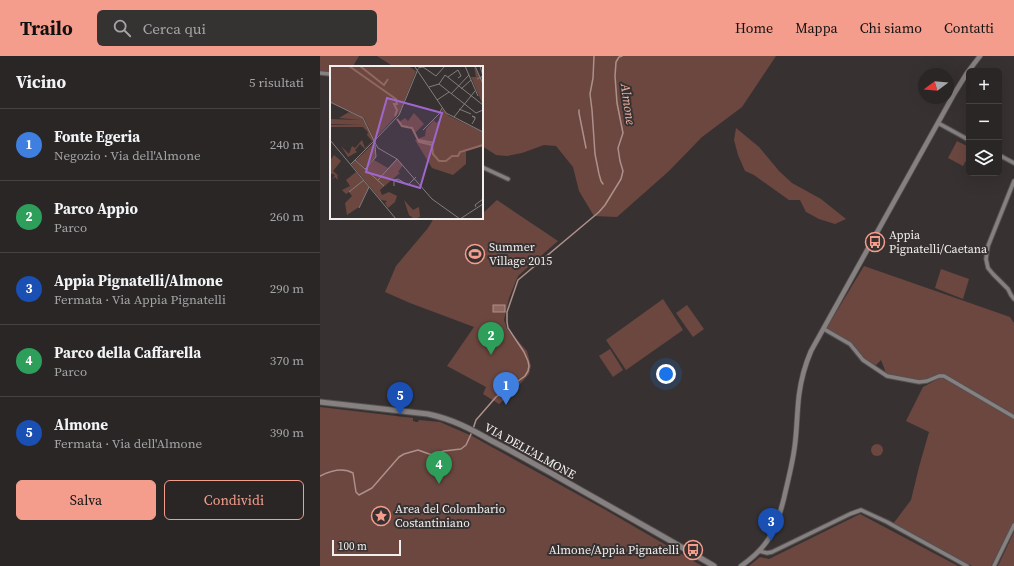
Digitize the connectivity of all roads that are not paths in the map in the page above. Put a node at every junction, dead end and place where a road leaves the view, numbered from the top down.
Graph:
1 (980, 56) edge
2 (320, 73) edge
3 (330, 74) edge
4 (938, 123) junction
5 (966, 138) edge
6 (1002, 157) edge
7 (1014, 163) edge
8 (483, 167) edge
9 (508, 179) dead end
10 (1014, 181) edge
11 (1014, 299) edge
12 (824, 329) junction
13 (320, 402) edge
14 (1014, 417) edge
15 (1014, 525) edge
16 (759, 551) junction
17 (714, 566) edge
18 (741, 566) edge
19 (967, 566) edge
20 (994, 566) edge

1 - 4 street
2 - 3 street
4 - 5 street
4 - 12 street
6 - 7 street
8 - 9 street
10 - 11 street
12 - 14 street
12 - 16 street
13 - 17 main road, VIA DELL'ALMONE
15 - 20 street
16 - 18 street
16 - 19 street

